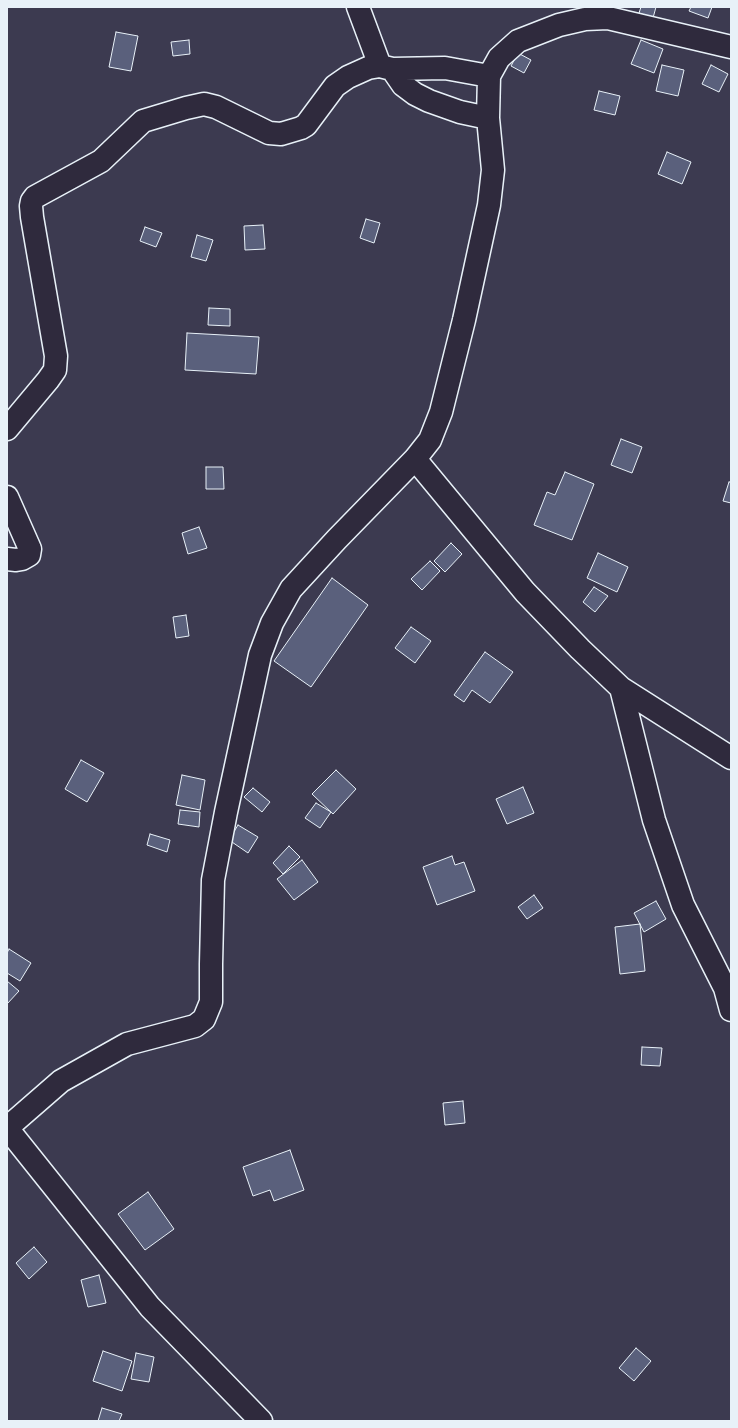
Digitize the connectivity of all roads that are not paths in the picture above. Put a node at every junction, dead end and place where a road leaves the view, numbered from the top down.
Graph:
1 (358, 7) edge
2 (731, 47) edge
3 (386, 68) junction
4 (489, 76) junction
5 (488, 118) junction
6 (7, 429) edge
7 (415, 459) junction
8 (7, 496) edge
9 (7, 559) edge
10 (621, 688) junction
11 (731, 758) edge
12 (731, 1010) edge
13 (7, 1128) edge
14 (261, 1421) edge

1 - 3 street
2 - 4 street
3 - 4 street
3 - 5 street
3 - 6 street
4 - 5 street
5 - 7 street
7 - 10 street
7 - 13 street
8 - 9 street
10 - 11 street
10 - 12 street
13 - 14 street

